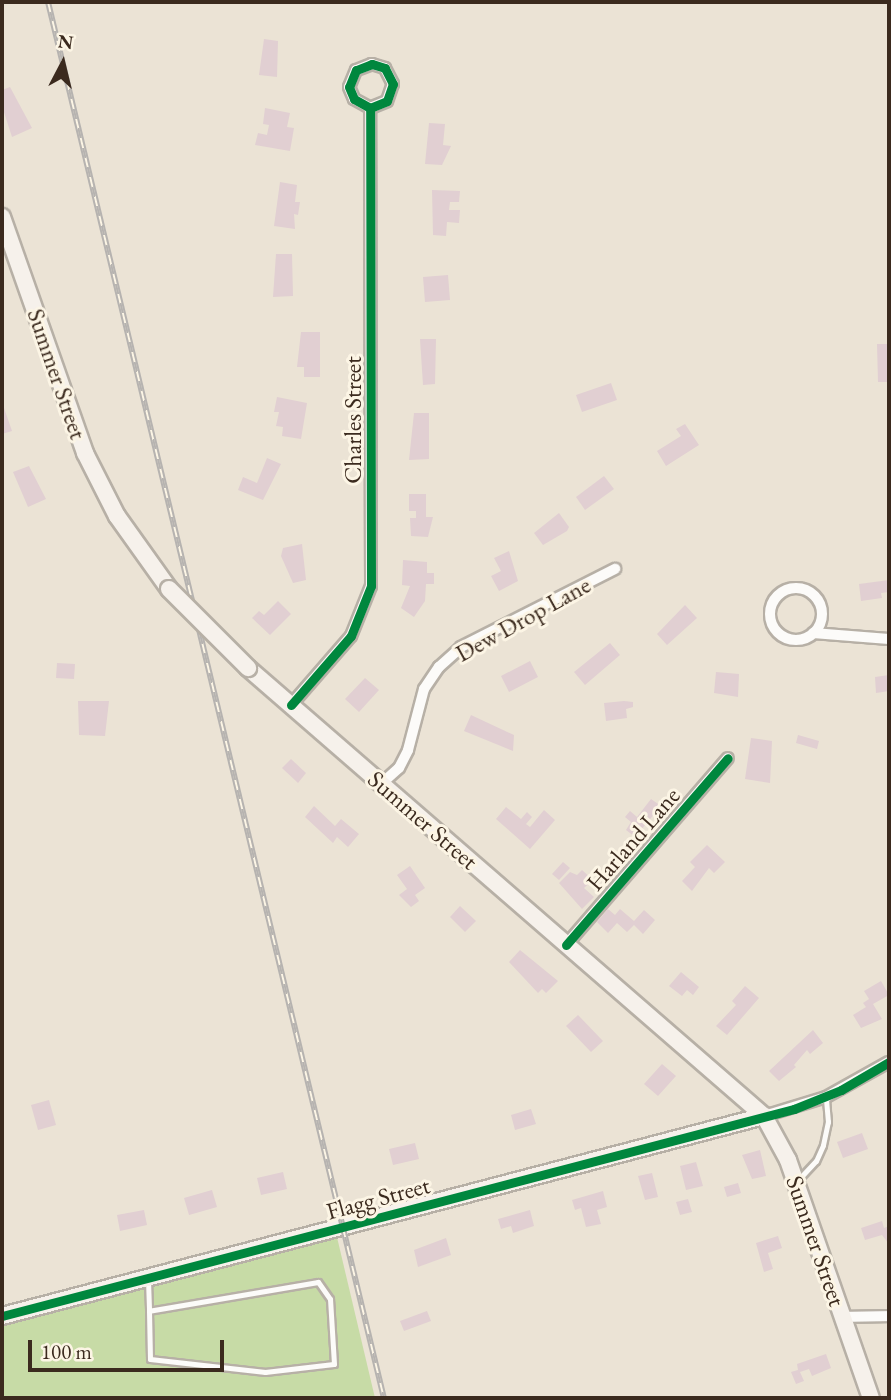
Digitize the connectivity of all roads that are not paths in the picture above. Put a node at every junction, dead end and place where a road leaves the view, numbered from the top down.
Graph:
1 (370, 107) junction
2 (2, 217) edge
3 (615, 569) dead end
4 (813, 633) junction
5 (889, 639) edge
6 (290, 705) junction
7 (728, 758) dead end
8 (381, 784) junction
9 (566, 944) junction
10 (889, 1062) edge
11 (826, 1097) junction
12 (764, 1116) junction
13 (796, 1182) junction
14 (148, 1277) junction
15 (149, 1311) junction
16 (2, 1315) edge
17 (889, 1316) edge
18 (843, 1317) junction
19 (871, 1398) edge

1 - 1 street
1 - 6 street, Charles Street
2 - 6 main road, Summer Street, bridge
3 - 8 street, Dew Drop Lane
4 - 4 street
4 - 5 street
6 - 8 main road, Summer Street
7 - 9 street, Harland Lane
8 - 9 main road, Summer Street
9 - 12 main road, Summer Street
10 - 11 street
11 - 12 street
11 - 13 lane
12 - 13 main road, Summer Street
12 - 14 main road, Flagg Street
13 - 18 main road, Summer Street
14 - 15 lane
14 - 16 main road, Flagg Street
15 - 15 lane
17 - 18 street
18 - 19 main road, Summer Street

